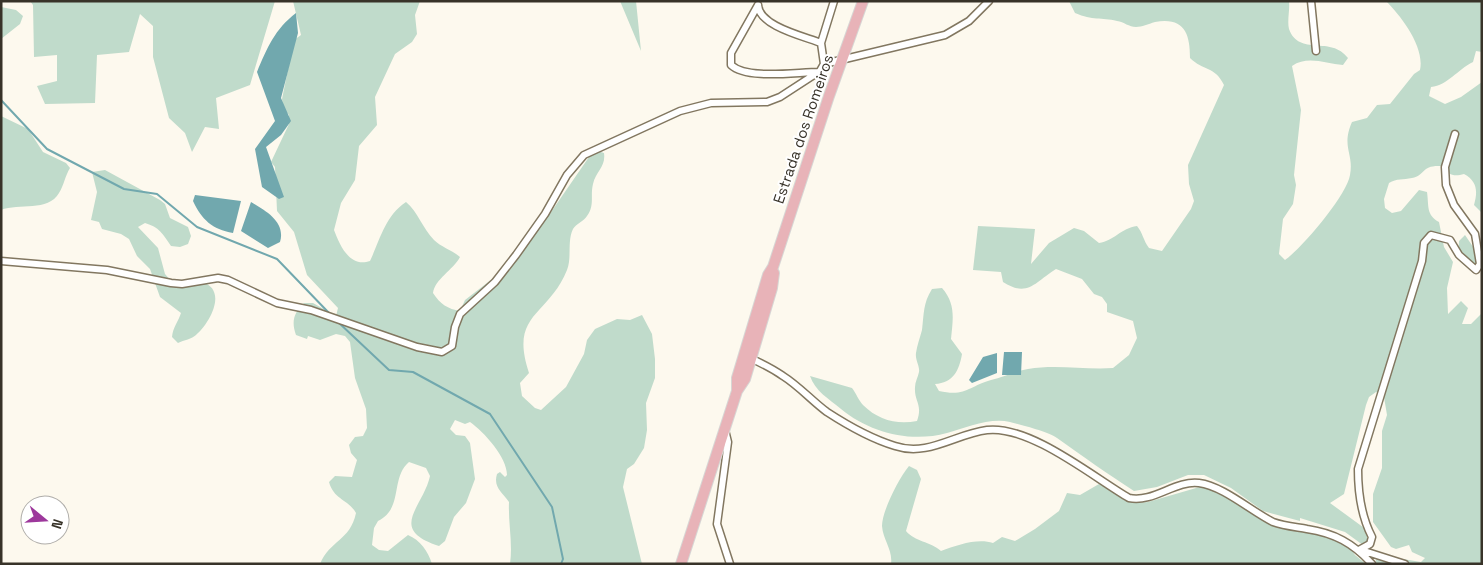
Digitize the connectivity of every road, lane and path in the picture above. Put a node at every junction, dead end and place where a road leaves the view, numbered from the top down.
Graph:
1 (834, 1) edge
2 (863, 1) edge
3 (989, 1) edge
4 (1311, 1) edge
5 (758, 3) edge
6 (821, 43) junction
7 (1316, 51) dead end
8 (841, 61) junction
9 (824, 64) junction
10 (820, 72) junction
11 (1455, 134) dead end
12 (1, 261) edge
13 (747, 357) junction
14 (725, 429) junction
15 (1359, 550) junction
16 (681, 564) edge
17 (730, 564) edge
18 (1372, 564) edge
19 (1405, 564) edge

1 - 6 street
2 - 8 main road, Estrada dos Romeiros
3 - 8 street
4 - 7 street
5 - 6 street
5 - 10 street
6 - 9 street
8 - 9 street
8 - 13 main road, Estrada dos Romeiros
9 - 10 street
10 - 12 street
11 - 15 street
13 - 14 main road, Estrada dos Romeiros
13 - 15 street
14 - 16 main road, Estrada dos Romeiros
14 - 17 street
15 - 18 street
15 - 19 street

